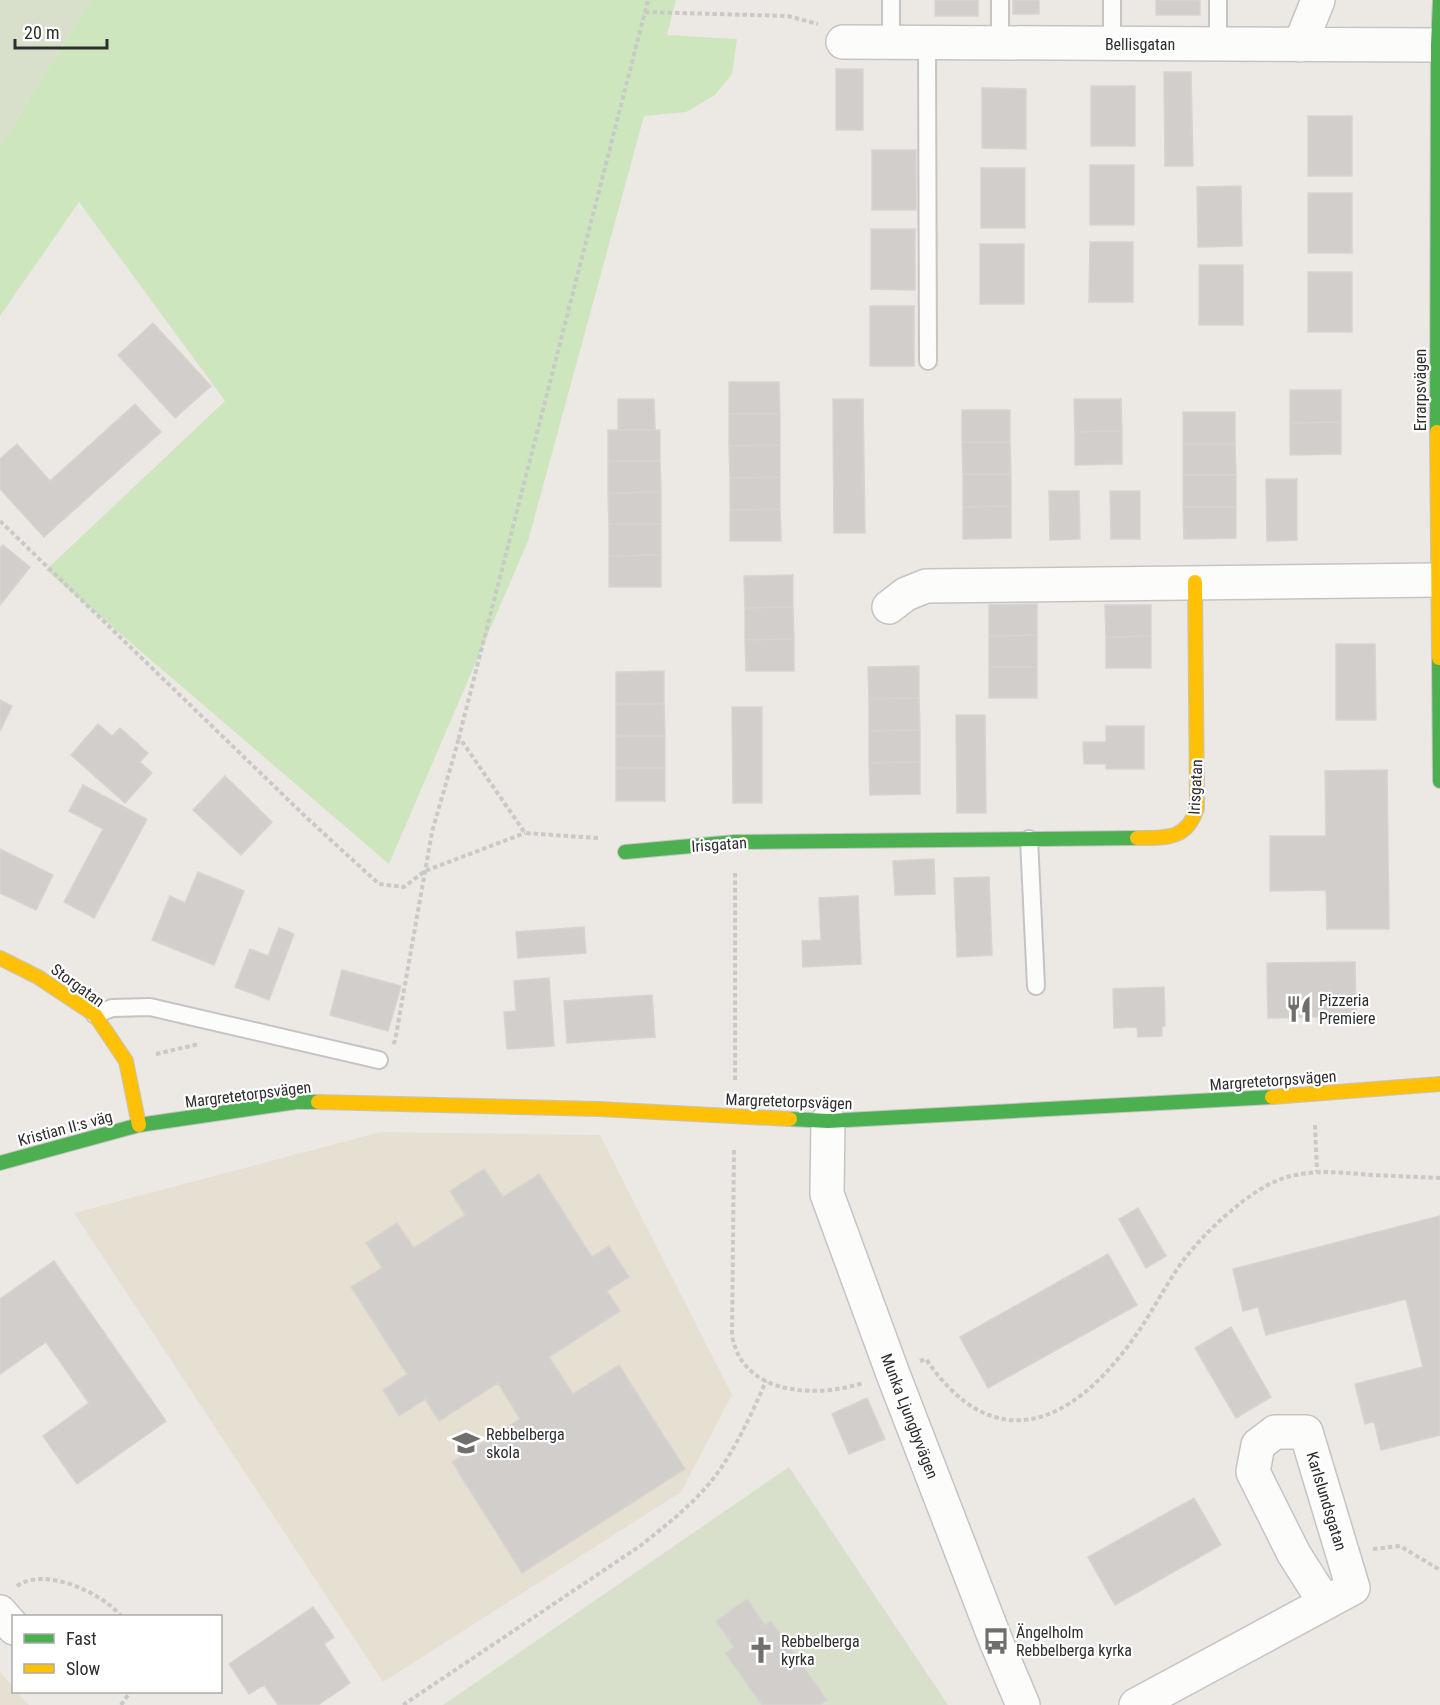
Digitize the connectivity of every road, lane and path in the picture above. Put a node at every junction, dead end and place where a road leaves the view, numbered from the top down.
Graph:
1 (648, 0) edge
2 (891, 0) edge
3 (1000, 0) edge
4 (1112, 0) edge
5 (1218, 0) edge
6 (1318, 0) edge
7 (1440, 0) edge
8 (645, 12) junction
9 (843, 42) joint
10 (891, 42) junction
11 (927, 42) junction
12 (1000, 42) junction
13 (1112, 44) junction
14 (1218, 44) junction
15 (1300, 45) junction
16 (1438, 45) junction
17 (928, 362) dead end
18 (1438, 373) edge
19 (0, 521) edge
20 (1438, 580) junction
21 (1195, 582) junction
22 (890, 607) dead end
23 (459, 737) junction
24 (1440, 781) edge
25 (525, 833) junction
26 (1029, 839) junction
27 (735, 842) junction
28 (625, 852) joint
29 (425, 872) junction
30 (0, 958) edge
31 (1036, 986) dead end
32 (95, 1015) junction
33 (238, 1027) junction
34 (126, 1060) junction
35 (380, 1060) joint
36 (735, 1082) dead end
37 (1440, 1084) edge
38 (1314, 1093) junction
39 (828, 1121) junction
40 (139, 1125) junction
41 (734, 1150) dead end
42 (0, 1163) edge
43 (1317, 1172) junction
44 (1440, 1178) edge
45 (893, 1374) junction
46 (766, 1381) junction
47 (1342, 1554) junction
48 (1440, 1570) edge
49 (7, 1600) edge
50 (1326, 1603) junction
51 (119, 1615) edge
52 (12, 1620) edge
53 (403, 1705) edge
54 (1023, 1705) edge
55 (1136, 1705) edge

1 - 8 path
2 - 10 lane
3 - 12 lane
4 - 13 lane
5 - 14 lane
6 - 15 street
7 - 16 street, Errarpsvägen
8 - 9 path
8 - 23 path
9 - 10 street, Bellisgatan
10 - 11 street, Bellisgatan
11 - 12 street, Bellisgatan
11 - 17 lane
12 - 13 street, Bellisgatan
13 - 14 street, Bellisgatan
14 - 15 street, Bellisgatan
15 - 16 street, Bellisgatan
16 - 18 street, Errarpsvägen
18 - 20 street, Errarpsvägen
19 - 29 path
20 - 21 street
20 - 24 street, Errarpsvägen
21 - 22 street
21 - 26 street, Irisgatan
23 - 25 path
23 - 29 path
25 - 28 path
25 - 29 path
26 - 27 street, Irisgatan
26 - 31 lane
27 - 28 street, Irisgatan
27 - 36 path
29 - 35 path
30 - 32 street, Storgatan
32 - 33 lane
32 - 34 street, Storgatan
33 - 34 path
33 - 35 lane
34 - 40 street, Storgatan
37 - 38 street, Margretetorpsvägen
38 - 39 street, Margretetorpsvägen
38 - 43 path
39 - 40 street, Margretetorpsvägen
39 - 45 street, Munka Ljungbyvägen
40 - 42 street, Kristian II:s väg
41 - 46 path
43 - 44 path
43 - 45 path
45 - 46 path
45 - 54 street, Munka Ljungbyvägen
46 - 53 path
47 - 48 path
47 - 50 street, Karlslundsgatan
47 - 50 street, Karlslundsgatan
49 - 51 path
49 - 52 street
50 - 55 street, Karlslundsgatan

